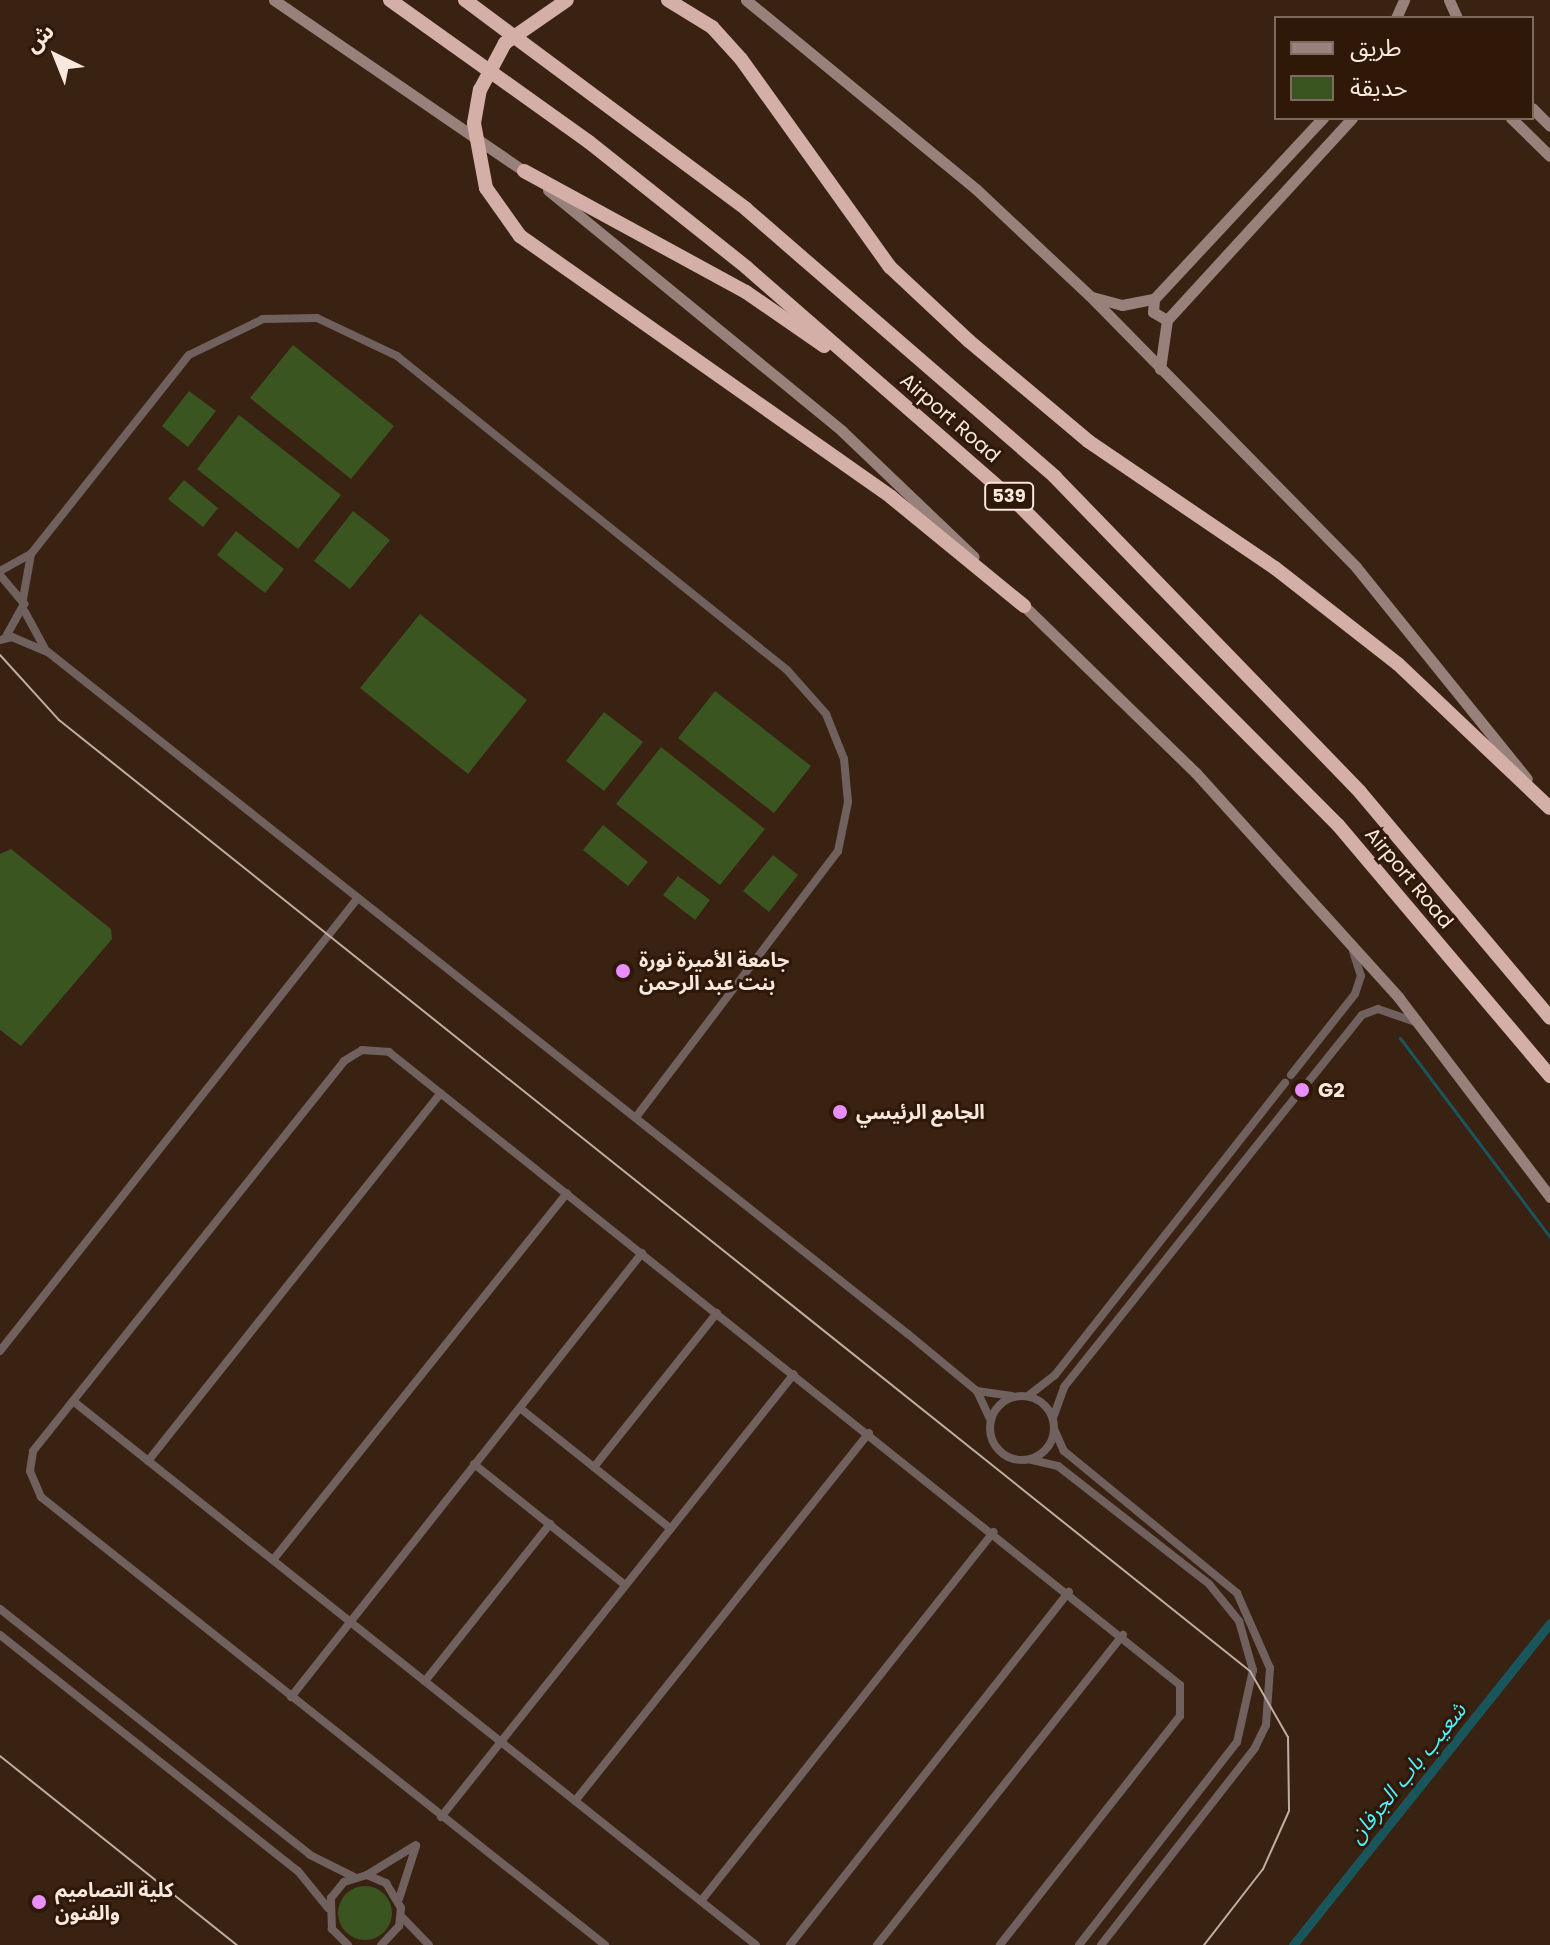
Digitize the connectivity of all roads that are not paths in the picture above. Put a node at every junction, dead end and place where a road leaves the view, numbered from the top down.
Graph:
1 (274, 0) edge
2 (390, 0) edge
3 (465, 0) edge
4 (567, 0) edge
5 (668, 0) edge
6 (746, 0) edge
7 (1388, 0) edge
8 (1404, 0) edge
9 (1396, 16) edge
10 (1534, 110) edge
11 (1321, 120) edge
12 (1350, 120) edge
13 (1513, 120) edge
14 (1550, 126) edge
15 (1550, 156) edge
16 (524, 171) junction
17 (1090, 296) junction
18 (1154, 299) junction
19 (1167, 320) junction
20 (1160, 369) junction
21 (884, 387) junction
22 (31, 554) junction
23 (0, 573) edge
24 (23, 604) junction
25 (1024, 606) junction
26 (0, 640) edge
27 (48, 652) junction
28 (1550, 808) edge
29 (357, 899) junction
30 (1345, 937) junction
31 (1550, 1018) edge
32 (1419, 1024) junction
33 (1514, 1033) junction
34 (1302, 1062) junction
35 (1314, 1073) junction
36 (1550, 1076) edge
37 (1305, 1086) dead end
38 (1550, 1089) edge
39 (441, 1093) junction
40 (1298, 1094) dead end
41 (636, 1117) junction
42 (567, 1193) junction
43 (1550, 1197) edge
44 (642, 1253) junction
45 (717, 1313) junction
46 (0, 1351) edge
47 (794, 1374) junction
48 (977, 1391) junction
49 (1017, 1396) junction
50 (1028, 1396) junction
51 (73, 1401) junction
52 (520, 1408) junction
53 (1053, 1418) junction
54 (990, 1419) junction
55 (1054, 1429) junction
56 (869, 1433) junction
57 (1032, 1460) junction
58 (148, 1461) junction
59 (474, 1464) junction
60 (594, 1467) junction
61 (550, 1524) junction
62 (671, 1529) junction
63 (993, 1532) junction
64 (273, 1560) junction
65 (625, 1585) junction
66 (1069, 1592) junction
67 (0, 1609) edge
68 (349, 1621) junction
69 (0, 1635) edge
70 (1123, 1635) junction
71 (425, 1681) junction
72 (291, 1697) junction
73 (500, 1741) junction
74 (575, 1801) junction
75 (441, 1817) junction
76 (367, 1875) junction
77 (354, 1877) junction
78 (399, 1899) junction
79 (701, 1901) junction
80 (328, 1908) junction
81 (401, 1916) junction
82 (348, 1945) edge
83 (381, 1945) edge
84 (429, 1945) edge
85 (605, 1945) edge
86 (756, 1945) edge
87 (790, 1945) edge
88 (877, 1945) edge
89 (1000, 1945) edge
90 (1079, 1945) edge
91 (1101, 1945) edge

1 - 16 main road
2 - 21 highway, Airport Road / 539
3 - 31 highway, Airport Road / 539
4 - 25 highway, bridge
5 - 28 highway
6 - 17 main road
7 - 9 main road
8 - 9 main road
10 - 14 main road
11 - 18 main road
12 - 19 main road
13 - 15 main road
16 - 21 highway
16 - 25 main road
17 - 18 main road
17 - 20 main road
18 - 19 main road
19 - 20 main road
20 - 28 main road
21 - 33 highway, Airport Road / 539
22 - 23 street
22 - 24 street
22 - 41 street
23 - 24 street
24 - 26 street
24 - 27 street
25 - 30 main road
26 - 27 street
27 - 29 street
29 - 41 street
29 - 46 street
30 - 32 main road
30 - 34 street
32 - 35 street
32 - 43 main road
33 - 36 highway, Airport Road / 539
33 - 38 highway
34 - 35 street
34 - 50 street
35 - 37 street
39 - 42 street
39 - 51 street
39 - 58 street
40 - 53 street
41 - 48 street
42 - 44 street
42 - 64 street
44 - 45 street
44 - 52 street
45 - 47 street
45 - 60 street
47 - 56 street
47 - 62 street
48 - 49 street
48 - 54 street
49 - 50 street
49 - 54 street
50 - 53 street
51 - 58 street
51 - 72 street
52 - 59 street
52 - 60 street
53 - 55 street
54 - 57 street
55 - 57 street
55 - 91 street
56 - 63 street
56 - 74 street
57 - 90 street
58 - 64 street
59 - 61 street
59 - 68 street
60 - 62 street
61 - 65 street
61 - 71 street
62 - 65 street
63 - 66 street
63 - 79 street
64 - 68 street
65 - 73 street
66 - 70 street
66 - 87 street
67 - 77 street
68 - 71 street
68 - 72 street
69 - 80 street
70 - 88 street
70 - 89 street
71 - 73 street
72 - 75 street
73 - 74 street
73 - 75 street
74 - 79 street
75 - 85 street
76 - 77 street
76 - 78 street
76 - 78 street
77 - 80 street
78 - 81 street
79 - 86 street
80 - 82 street
81 - 83 street
81 - 84 street

